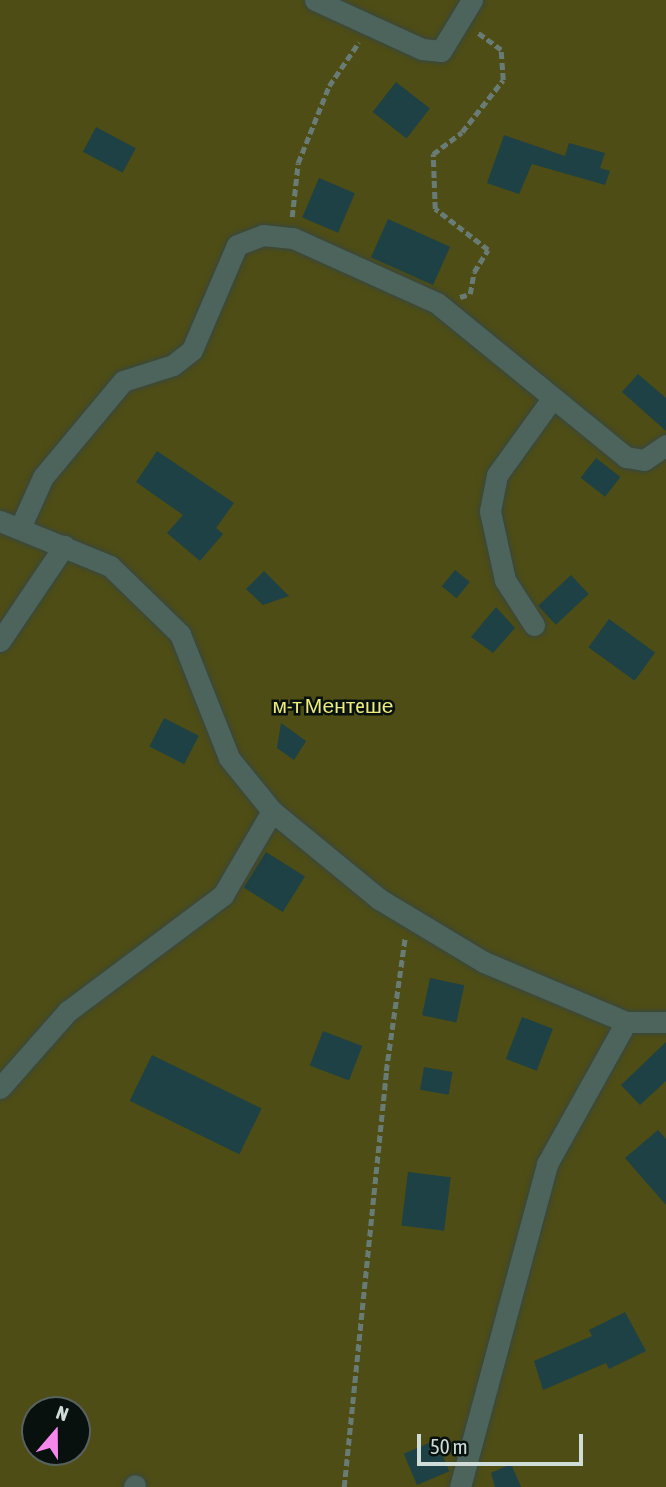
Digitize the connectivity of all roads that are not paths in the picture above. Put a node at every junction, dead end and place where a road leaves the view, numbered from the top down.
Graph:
1 (315, 0) edge
2 (472, 0) edge
3 (551, 400) junction
4 (666, 445) edge
5 (10, 524) edge
6 (64, 546) junction
7 (534, 625) dead end
8 (0, 641) edge
9 (272, 811) junction
10 (626, 1022) junction
11 (666, 1022) edge
12 (0, 1088) edge
13 (460, 1487) edge

1 - 2 street
3 - 4 street
3 - 5 street
3 - 7 street
5 - 6 street
6 - 8 street
6 - 9 street
9 - 10 street
9 - 12 street
10 - 11 street
10 - 13 street

